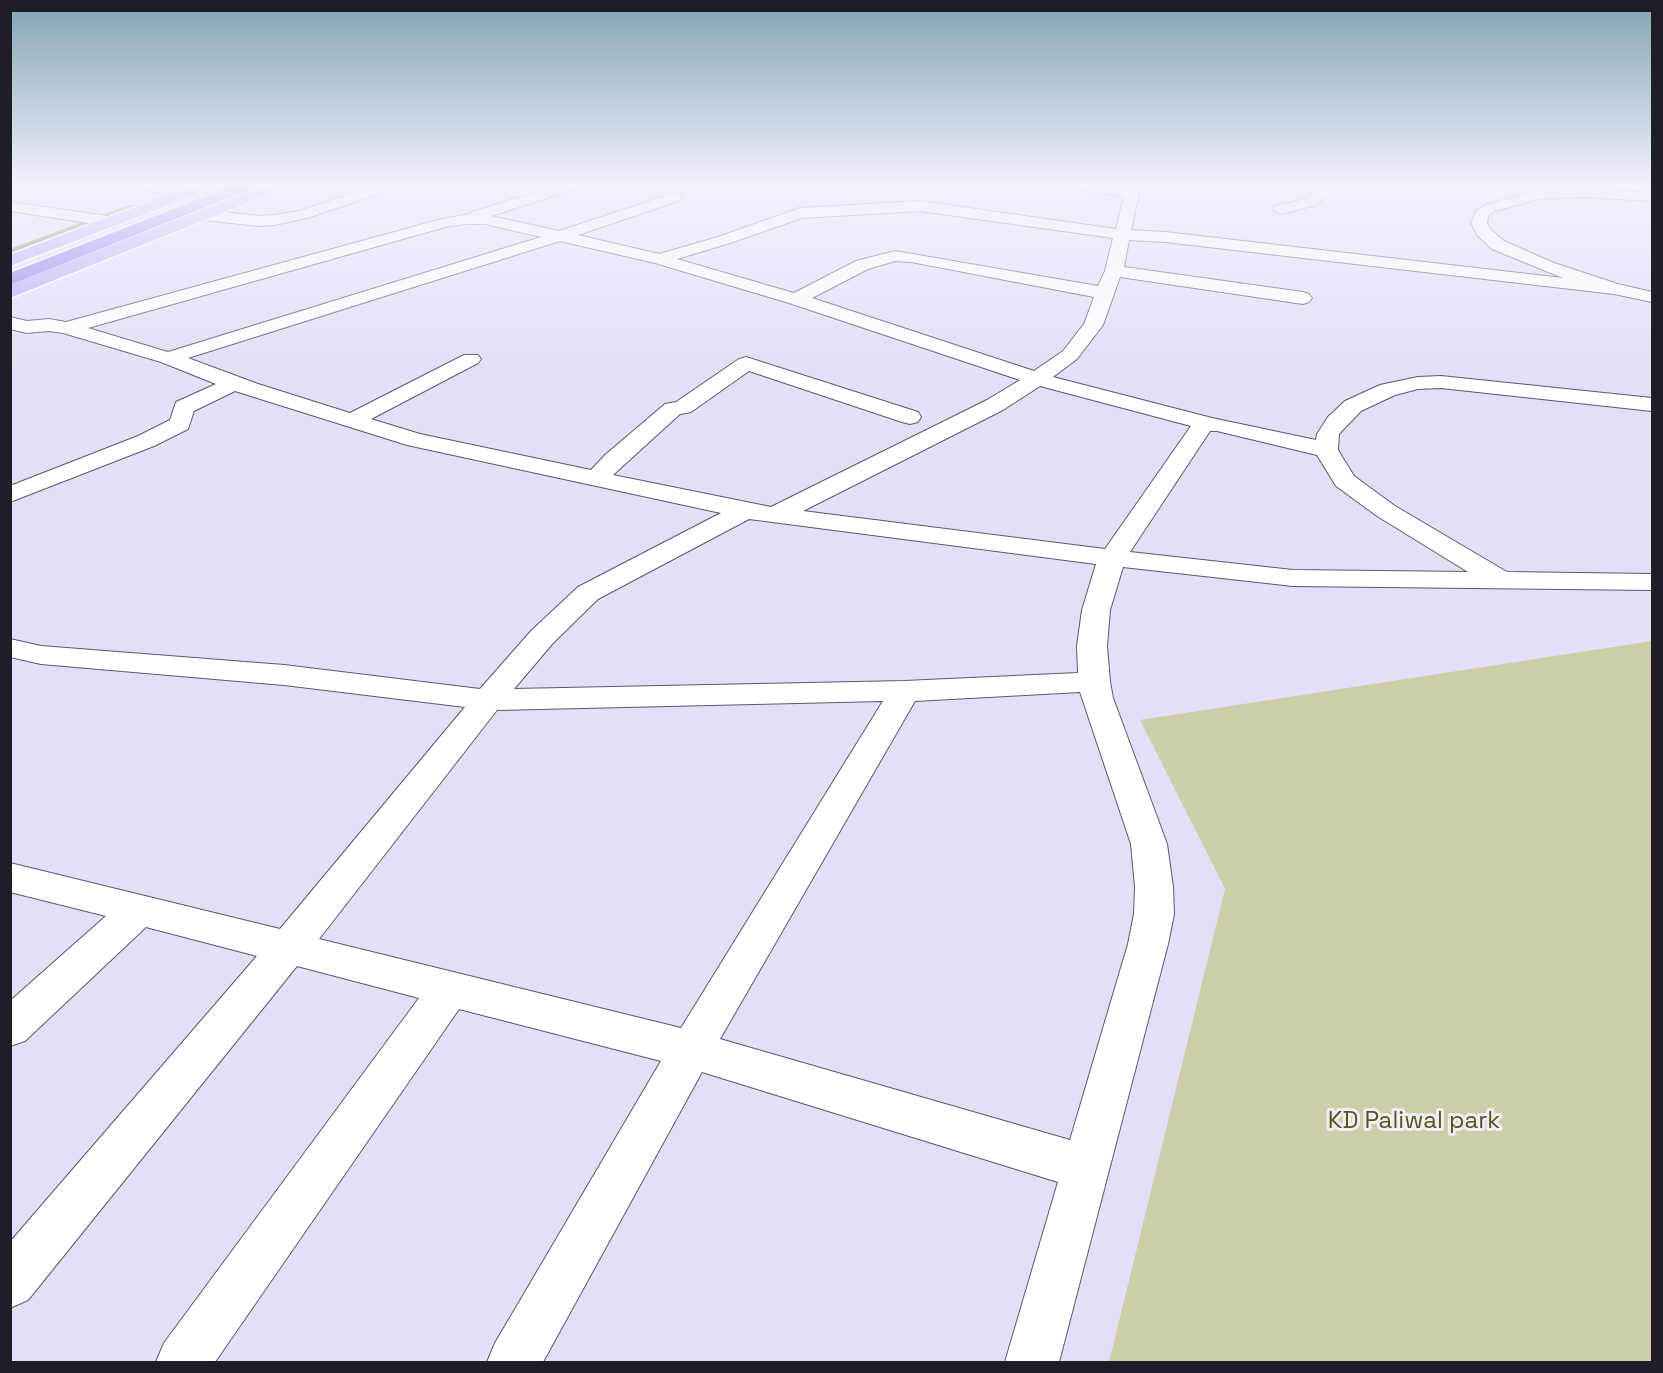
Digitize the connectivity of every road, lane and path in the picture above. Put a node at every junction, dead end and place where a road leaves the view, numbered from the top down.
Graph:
1 (39, 248) edge
2 (64, 248) edge
3 (90, 248) edge
4 (121, 248) edge
5 (351, 248) edge
6 (520, 248) edge
7 (615, 248) edge
8 (696, 248) edge
9 (1120, 248) edge
10 (1261, 248) edge
11 (1505, 248) edge
12 (659, 259) junction
13 (10, 261) edge
14 (10, 269) edge
15 (1114, 271) junction
16 (10, 280) edge
17 (1614, 289) junction
18 (10, 292) edge
19 (1104, 293) junction
20 (1653, 297) edge
21 (796, 298) junction
22 (1303, 298) dead end
23 (10, 310) edge
24 (10, 323) edge
25 (57, 327) junction
26 (168, 358) junction
27 (471, 359) dead end
28 (1037, 379) junction
29 (235, 383) junction
30 (1653, 404) edge
31 (910, 417) dead end
32 (353, 420) junction
33 (1207, 423) junction
34 (1326, 450) junction
35 (596, 479) junction
36 (10, 495) edge
37 (745, 511) junction
38 (774, 516) junction
39 (1112, 558) junction
40 (1502, 580) junction
41 (1653, 582) edge
42 (10, 648) edge
43 (1094, 682) junction
44 (905, 691) junction
45 (488, 700) junction
46 (10, 878) edge
47 (139, 910) junction
48 (290, 947) junction
49 (449, 990) junction
50 (10, 1028) edge
51 (691, 1050) junction
52 (1085, 1167) junction
53 (10, 1282) edge
54 (183, 1362) edge
55 (514, 1362) edge
56 (1032, 1362) edge

1 - 13 main road
2 - 14 highway
3 - 16 highway
4 - 18 main road
5 - 25 street
6 - 26 street
7 - 12 street
8 - 12 street
9 - 15 street
10 - 17 street
11 - 17 street
12 - 21 street
15 - 19 street
15 - 22 street
17 - 20 street
19 - 21 street
19 - 28 street
21 - 28 street
23 - 25 street
24 - 25 street
25 - 26 street
26 - 29 street
27 - 32 street
28 - 33 street
28 - 38 street
29 - 32 street
29 - 36 street
30 - 34 street
31 - 35 street
32 - 35 street
33 - 34 street
33 - 39 street
34 - 40 street
35 - 37 street
37 - 38 street
37 - 45 street
38 - 39 street
39 - 40 street
39 - 43 street
40 - 41 street
42 - 45 street
43 - 44 street
43 - 52 street
44 - 45 street
44 - 51 street
45 - 48 street
46 - 47 street
47 - 48 street
47 - 50 street
48 - 49 street
48 - 53 street
49 - 51 street
49 - 54 street
51 - 52 street
51 - 55 street
52 - 56 street

